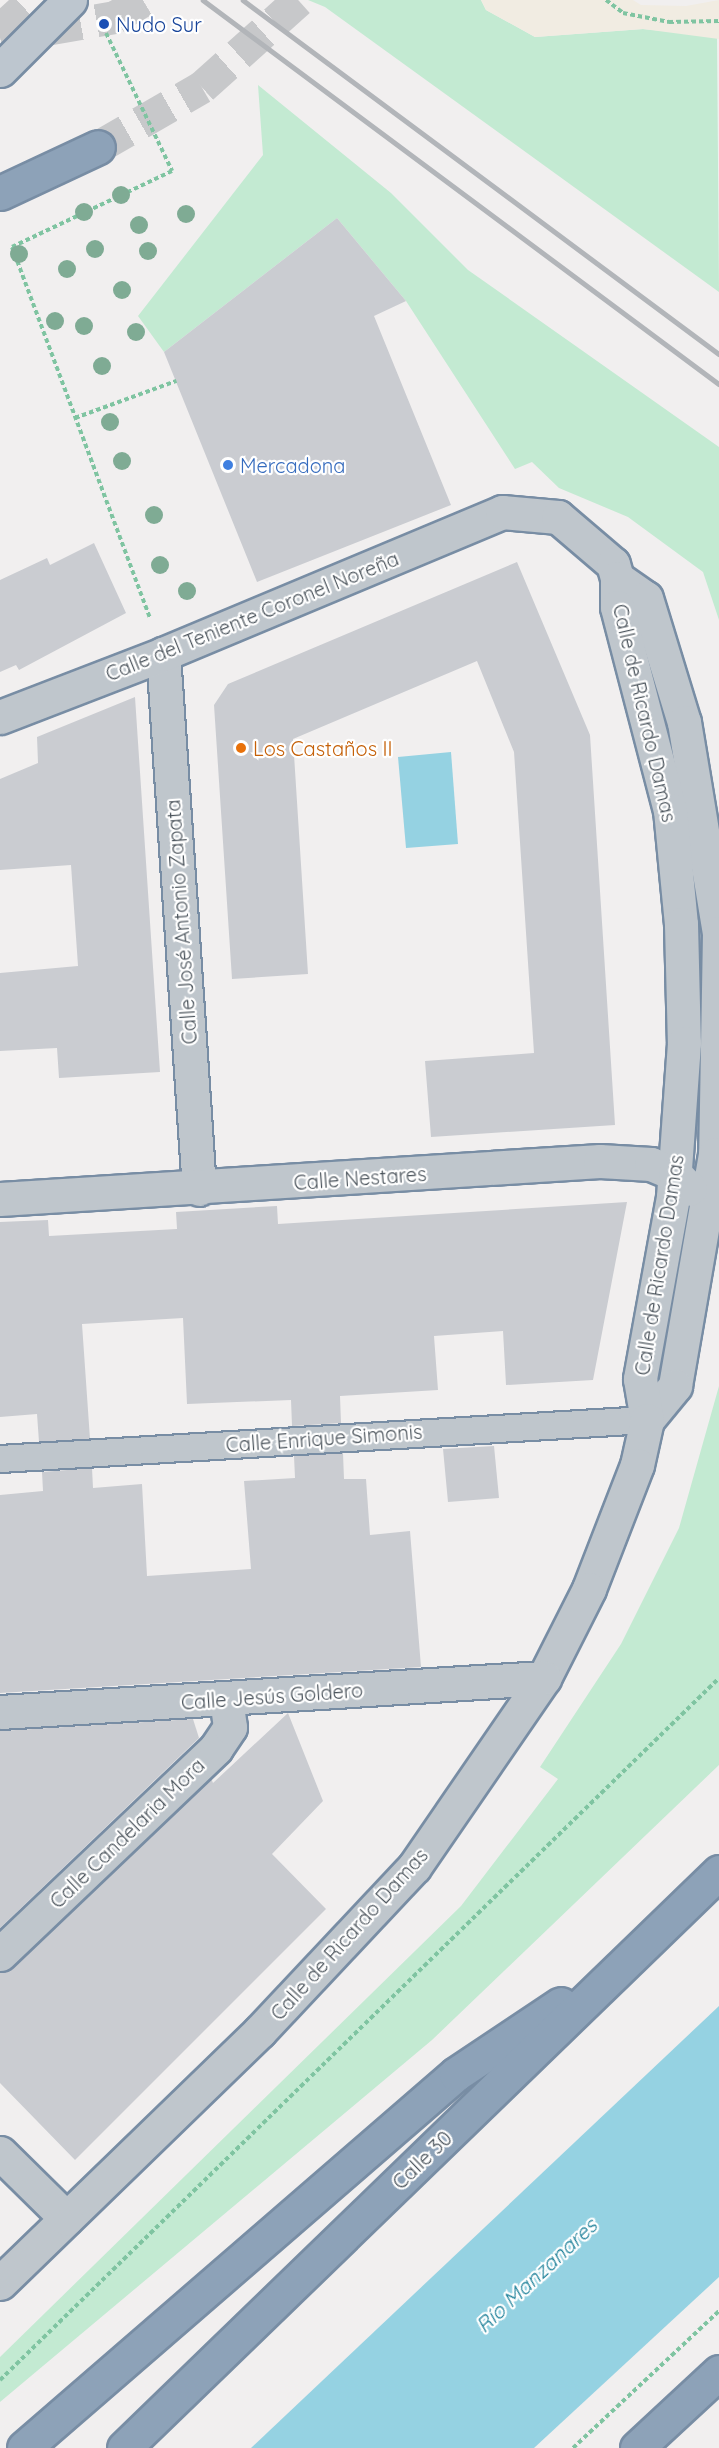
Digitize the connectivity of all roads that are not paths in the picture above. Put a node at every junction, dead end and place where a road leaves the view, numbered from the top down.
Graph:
1 (70, 0) edge
2 (0, 70) edge
3 (98, 147) tunnel mouth
4 (0, 193) edge
5 (502, 512) joint
6 (617, 578) junction
7 (163, 654) junction
8 (0, 717) edge
9 (675, 1174) junction
10 (199, 1189) junction
11 (0, 1199) edge
12 (707, 1204) junction
13 (647, 1420) junction
14 (0, 1459) edge
15 (544, 1678) junction
16 (226, 1699) junction
17 (0, 1712) edge
18 (719, 1872) edge
19 (0, 1954) edge
20 (633, 1956) junction
21 (0, 2153) edge
22 (66, 2218) junction
23 (0, 2283) edge
24 (719, 2372) edge
25 (24, 2448) edge
26 (124, 2448) edge
27 (637, 2448) edge

1 - 2 main road
3 - 4 highway
5 - 6 street, Calle de Ricardo Damas
5 - 7 street, Calle del Teniente Coronel Noreña
6 - 9 street, Calle de Ricardo Damas
6 - 12 street, Calle de Ricardo Damas
7 - 8 street, Calle del Teniente Coronel Noreña
7 - 10 street, Calle José Antonio Zapata
9 - 10 street, Calle Nestares
9 - 12 street, Calle Nestares
9 - 13 street, Calle de Ricardo Damas
10 - 11 street, Calle Nestares
12 - 13 street, Calle de Ricardo Damas
13 - 14 lane, Calle Enrique Simonis
13 - 15 street, Calle de Ricardo Damas
15 - 16 street, Calle Jesús Goldero
15 - 22 street, Calle de Ricardo Damas
16 - 17 street, Calle Jesús Goldero
16 - 19 street, Calle Candelaria Mora
18 - 20 highway, Calle 30
20 - 25 highway
20 - 26 highway, Calle 30
21 - 22 street
22 - 23 street, Calle de Ricardo Damas
24 - 27 highway

